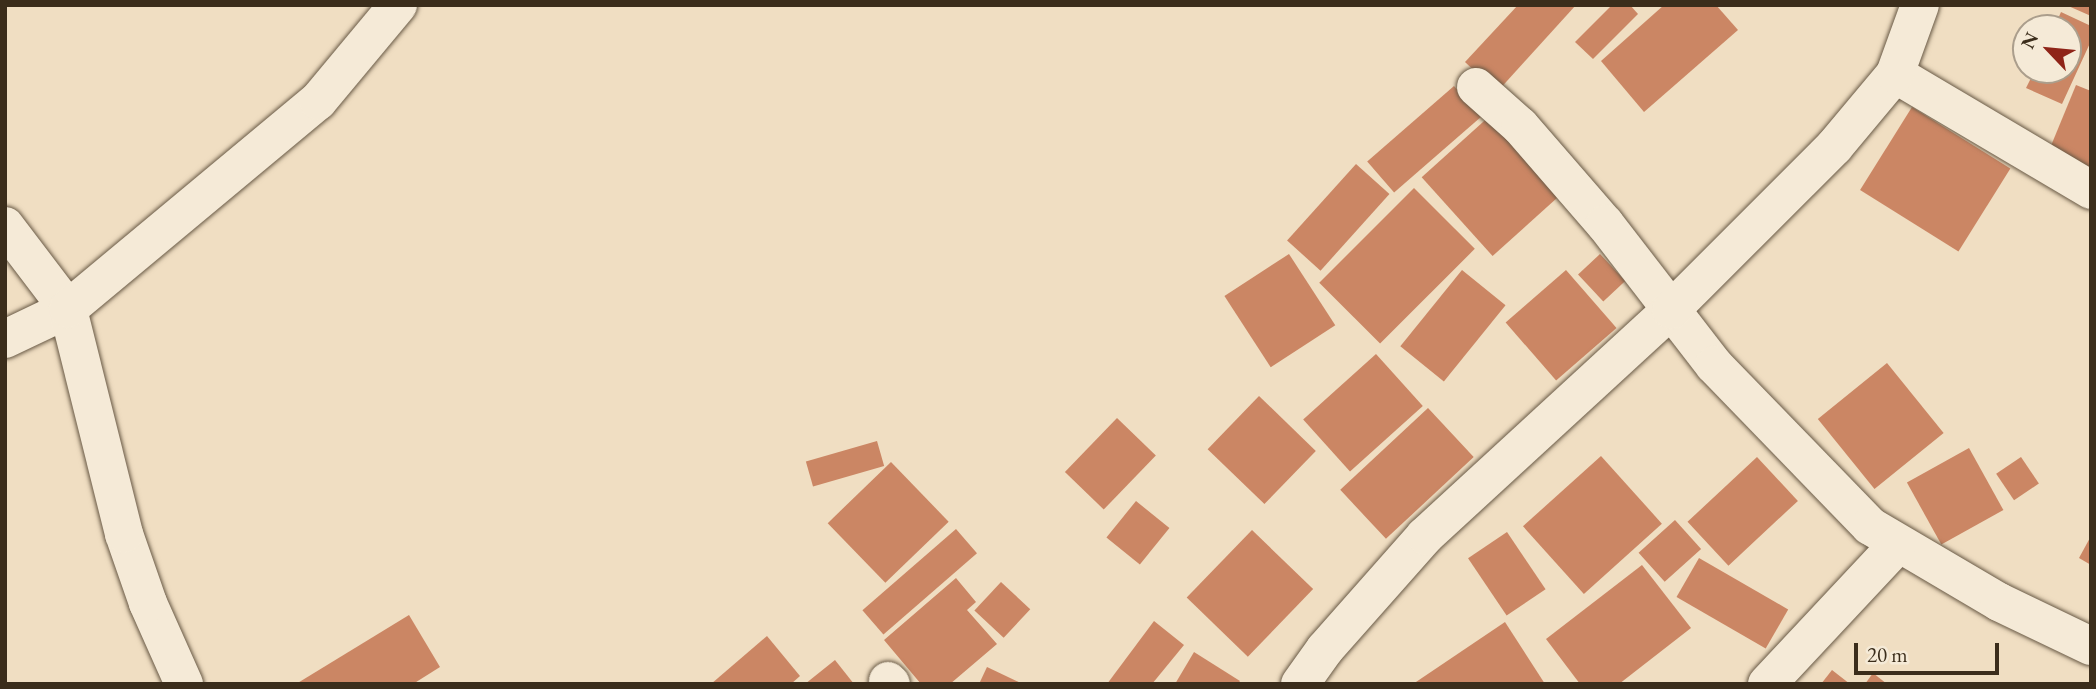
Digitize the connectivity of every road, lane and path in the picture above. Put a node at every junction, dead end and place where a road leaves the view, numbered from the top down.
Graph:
1 (398, 5) edge
2 (1920, 5) edge
3 (1895, 74) junction
4 (1476, 87) dead end
5 (2091, 190) edge
6 (5, 226) edge
7 (68, 309) junction
8 (1671, 310) junction
9 (5, 339) edge
10 (1897, 545) junction
11 (2091, 646) edge
12 (184, 684) edge
13 (1300, 684) edge
14 (1767, 684) edge

1 - 7 street
2 - 3 street
3 - 5 street
3 - 8 street
4 - 8 street
6 - 7 street
7 - 9 street
7 - 12 street
8 - 10 street
8 - 13 street
10 - 11 street
10 - 14 street

